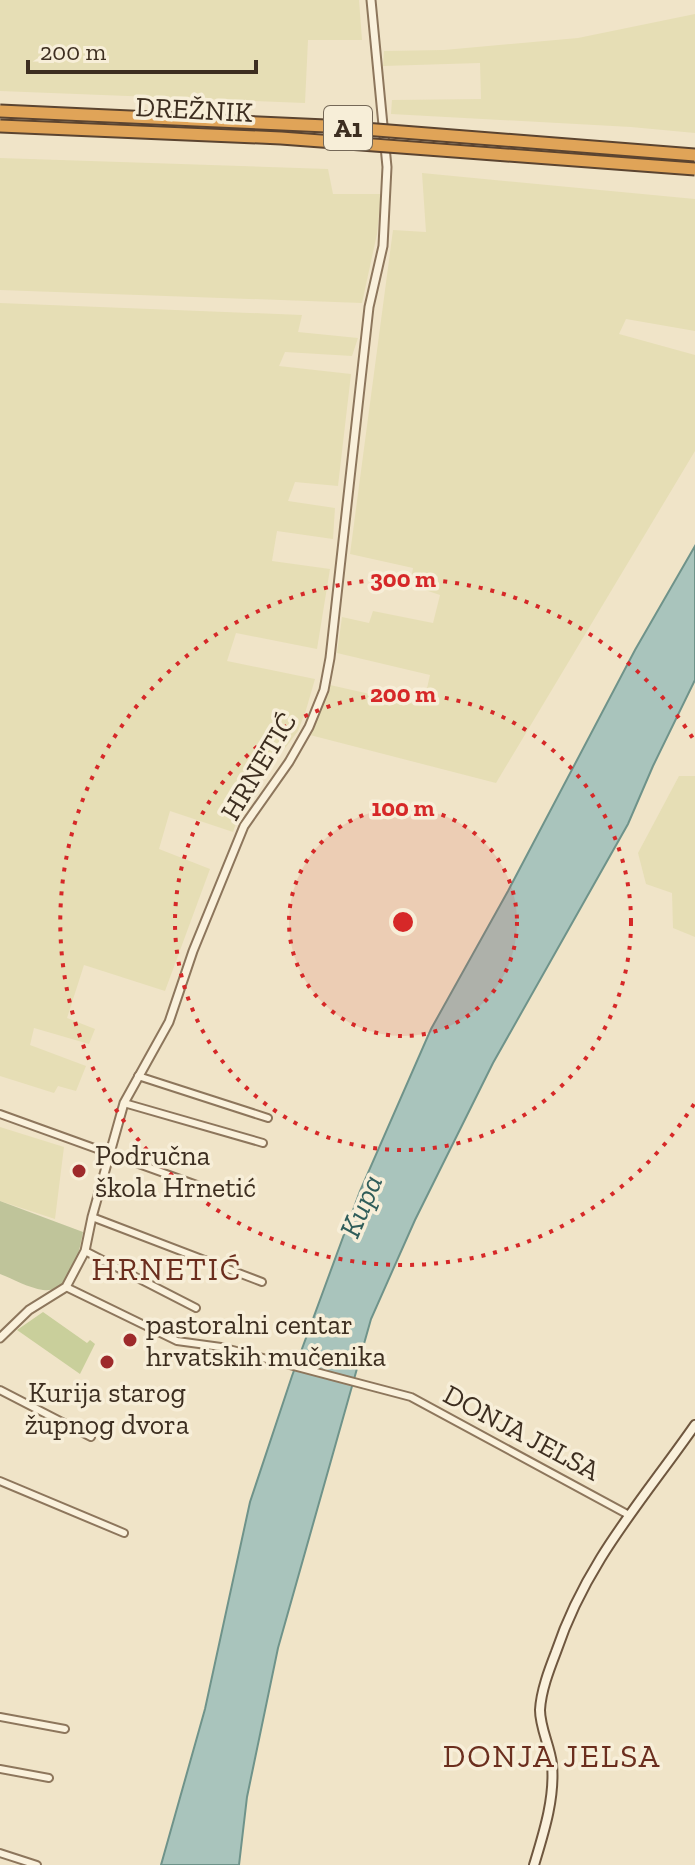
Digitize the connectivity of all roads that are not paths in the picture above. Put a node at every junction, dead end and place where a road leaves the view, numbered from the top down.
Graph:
1 (371, 0) edge
2 (0, 111) edge
3 (0, 126) edge
4 (695, 155) edge
5 (695, 169) edge
6 (138, 1075) junction
7 (124, 1103) junction
8 (0, 1114) edge
9 (268, 1118) dead end
10 (263, 1143) dead end
11 (109, 1153) junction
12 (219, 1193) dead end
13 (92, 1217) junction
14 (85, 1251) junction
15 (262, 1282) dead end
16 (66, 1287) junction
17 (196, 1308) dead end
18 (0, 1338) edge
19 (0, 1390) edge
20 (695, 1425) edge
21 (91, 1437) dead end
22 (0, 1481) edge
23 (627, 1514) junction
24 (124, 1533) dead end
25 (0, 1717) edge
26 (65, 1729) dead end
27 (0, 1769) edge
28 (49, 1778) dead end
29 (0, 1853) edge
30 (37, 1865) edge
31 (534, 1865) edge

1 - 6 street, HRNETIĆ
2 - 4 highway, DREŽNIK / A1, bridge
3 - 5 highway, DREŽNIK / A1, bridge
6 - 7 street, HRNETIĆ
6 - 9 street
7 - 10 street
7 - 11 street, HRNETIĆ
8 - 11 street
11 - 12 street
11 - 13 street, HRNETIĆ
13 - 14 street, HRNETIĆ
13 - 15 street
14 - 16 street, HRNETIĆ
14 - 17 street
16 - 18 street
16 - 23 street, DONJA JELSA
19 - 21 street
20 - 23 main road
22 - 24 street
23 - 31 main road
25 - 26 street
27 - 28 street
29 - 30 street

